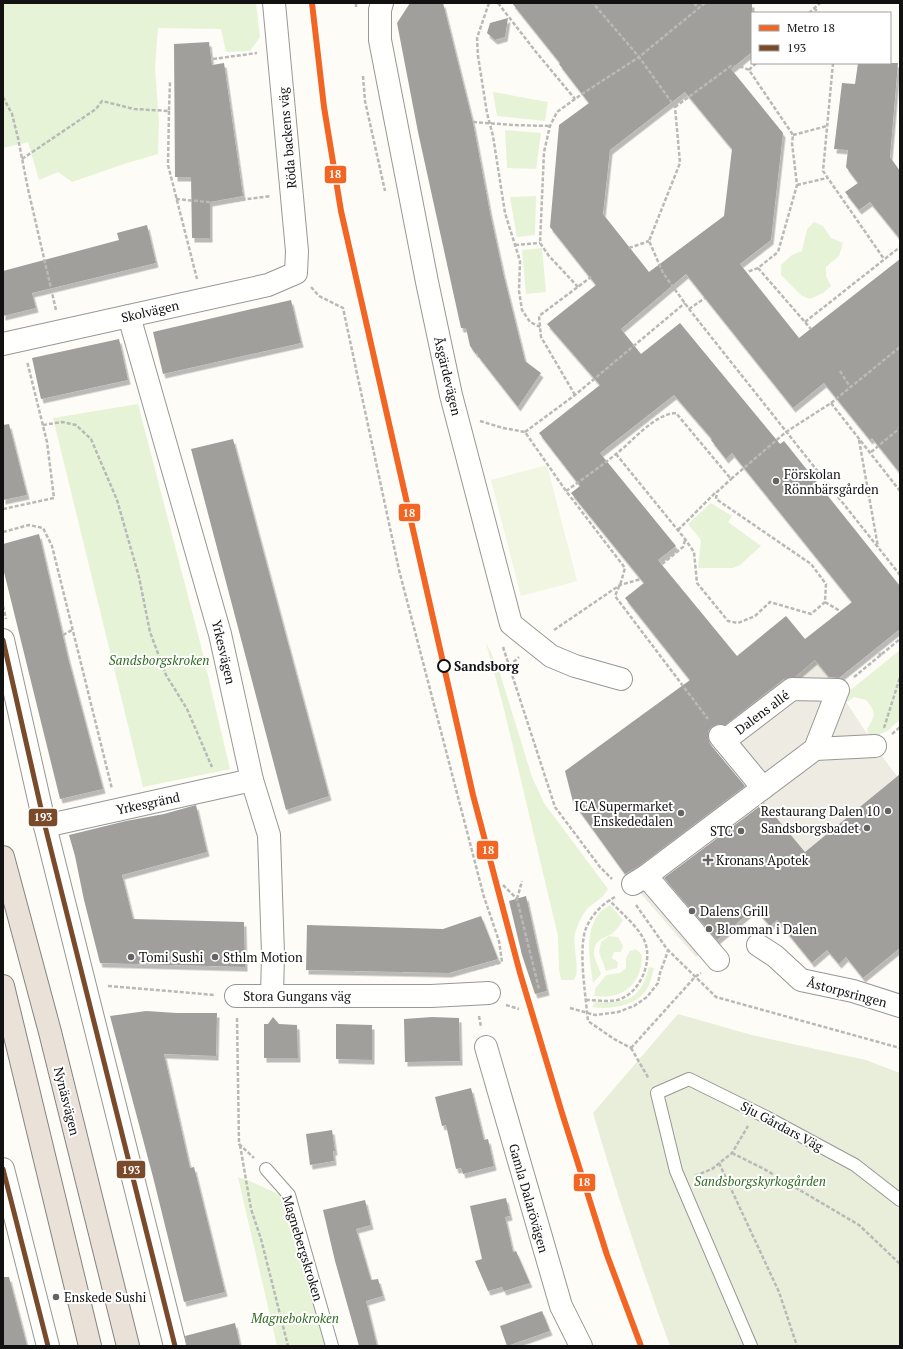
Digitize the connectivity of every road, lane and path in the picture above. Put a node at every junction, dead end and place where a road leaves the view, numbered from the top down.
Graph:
1 (274, 3) edge
2 (382, 3) edge
3 (489, 3) edge
4 (498, 3) edge
5 (593, 3) edge
6 (694, 3) edge
7 (705, 3) edge
8 (820, 3) edge
9 (698, 8) junction
10 (814, 8) junction
11 (810, 12) edge
12 (817, 12) edge
13 (639, 58) junction
14 (755, 64) edge
15 (833, 64) edge
16 (749, 70) junction
17 (170, 82) dead end
18 (3, 97) edge
19 (576, 99) junction
20 (675, 107) junction
21 (169, 111) junction
22 (473, 122) dead end
23 (489, 123) junction
24 (550, 126) junction
25 (827, 126) junction
26 (793, 135) junction
27 (22, 159) junction
28 (827, 178) junction
29 (797, 185) junction
30 (276, 195) dead end
31 (176, 199) junction
32 (649, 241) junction
33 (540, 243) junction
34 (515, 246) junction
35 (900, 247) edge
36 (629, 248) dead end
37 (884, 259) junction
38 (758, 268) junction
39 (747, 272) dead end
40 (296, 273) junction
41 (591, 278) dead end
42 (197, 282) dead end
43 (578, 287) junction
44 (705, 298) dead end
45 (685, 303) junction
46 (689, 309) junction
47 (129, 316) junction
48 (805, 322) junction
49 (540, 327) junction
50 (811, 329) dead end
51 (61, 331) junction
52 (12, 342) edge
53 (900, 347) edge
54 (840, 371) dead end
55 (850, 387) junction
56 (575, 395) junction
57 (831, 403) junction
58 (456, 414) junction
59 (43, 426) junction
60 (900, 428) edge
61 (525, 432) junction
62 (786, 432) junction
63 (859, 440) junction
64 (870, 452) junction
65 (616, 454) junction
66 (731, 479) junction
67 (566, 491) junction
68 (900, 491) edge
69 (717, 492) junction
70 (3, 509) edge
71 (678, 530) junction
72 (3, 532) edge
73 (685, 539) junction
74 (878, 548) junction
75 (662, 564) dead end
76 (900, 575) edge
77 (641, 579) dead end
78 (620, 585) junction
79 (825, 602) junction
80 (840, 611) dead end
81 (72, 630) junction
82 (63, 635) dead end
83 (900, 639) edge
84 (3, 640) edge
85 (534, 643) junction
86 (876, 648) dead end
87 (881, 656) junction
88 (900, 677) edge
89 (621, 679) dead end
90 (838, 690) junction
91 (722, 738) junction
92 (878, 740) joint
93 (815, 750) junction
94 (252, 780) junction
95 (221, 787) junction
96 (763, 788) junction
97 (112, 790) dead end
98 (45, 826) junction
99 (3, 857) edge
100 (522, 882) dead end
101 (503, 885) dead end
102 (633, 889) junction
103 (517, 899) junction
104 (609, 900) junction
105 (758, 945) dead end
106 (668, 951) junction
107 (718, 960) dead end
108 (472, 970) dead end
109 (696, 977) junction
110 (3, 986) edge
111 (105, 986) dead end
112 (539, 989) dead end
113 (482, 993) joint
114 (236, 996) junction
115 (272, 996) junction
116 (586, 1000) junction
117 (900, 1006) edge
118 (570, 1008) dead end
119 (587, 1012) junction
120 (486, 1047) joint
121 (630, 1048) junction
122 (900, 1048) edge
123 (657, 1094) junction
124 (755, 1111) junction
125 (239, 1144) junction
126 (732, 1154) junction
127 (720, 1163) junction
128 (3, 1169) edge
129 (266, 1170) joint
130 (680, 1182) junction
131 (900, 1200) edge
132 (900, 1264) edge
133 (48, 1346) edge
134 (90, 1346) edge
135 (128, 1346) edge
136 (174, 1346) edge
137 (288, 1346) edge
138 (332, 1346) edge
139 (581, 1346) edge
140 (750, 1346) edge
141 (797, 1346) edge

1 - 40 street, Röda backens väg
2 - 58 street, Åsgärdevägen
3 - 23 path
4 - 19 path
5 - 13 path
6 - 9 path
7 - 9 path
8 - 10 path
9 - 13 path
10 - 11 path
10 - 12 path
13 - 19 path
13 - 20 path
14 - 16 path
15 - 25 path
16 - 20 path
16 - 26 path
17 - 21 path
18 - 27 path
19 - 24 path
20 - 32 path
21 - 27 path
21 - 31 path
22 - 23 path
23 - 24 path
23 - 34 path
24 - 33 path
25 - 26 path
25 - 28 path
26 - 29 path
27 - 51 path
28 - 29 path
28 - 37 path
29 - 38 path
30 - 31 path
31 - 42 path
32 - 36 path
32 - 45 path
33 - 34 path
33 - 43 path
34 - 49 path
35 - 37 path
37 - 48 path
38 - 39 path
38 - 48 path
40 - 47 street, Skolvägen
40 - 108 path
41 - 43 path
43 - 49 path
44 - 46 path
45 - 46 path
45 - 56 path
46 - 62 path
47 - 51 street, Skolvägen
47 - 94 street, Yrkesvägen
48 - 50 path
49 - 56 path
51 - 52 street, Skolvägen
52 - 59 path
53 - 55 path
54 - 55 path
55 - 57 path
56 - 61 path
57 - 62 path
57 - 63 path
58 - 61 path
58 - 85 street, Åsgärdevägen
59 - 70 path
59 - 95 path
60 - 64 path
61 - 67 path
62 - 66 path
62 - 74 path
63 - 64 path
63 - 74 path
64 - 68 path
65 - 66 path
65 - 67 path
65 - 71 path
66 - 69 path
67 - 78 path
69 - 71 path
69 - 79 path
71 - 73 path
72 - 81 path
73 - 75 path
73 - 79 path
74 - 76 path
77 - 78 path
78 - 85 path
78 - 91 path
79 - 80 path
81 - 82 path
81 - 97 path
83 - 87 path
84 - 98 street
85 - 89 street, Åsgärdevägen
86 - 87 path
87 - 90 path
88 - 92 path
90 - 91 street, Dalens allé
90 - 93 street
91 - 96 street, Dalens allé
92 - 93 street
93 - 96 street
94 - 95 street, Yrkesgränd
94 - 115 street, Yrkesvägen
95 - 98 street, Yrkesgränd
96 - 102 street
98 - 136 street
99 - 135 highway, Nynäsvägen
100 - 103 path
101 - 103 path
102 - 104 path
102 - 106 path
102 - 107 street
103 - 112 path
104 - 116 path
104 - 116 path
105 - 117 street, Åstorpsringen
106 - 109 path
106 - 119 path
109 - 121 path
109 - 122 path
110 - 134 highway
111 - 114 path, Stora Gungans väg
113 - 115 street, Stora Gungans väg
113 - 120 path
114 - 115 street, Stora Gungans väg
114 - 125 path
116 - 119 path
118 - 119 path
119 - 121 path
120 - 139 street, Gamla Dalarövägen
121 - 123 path
123 - 124 lane, Sju Gårdars Väg
123 - 130 lane
124 - 126 path
124 - 131 lane, Sju Gårdars Väg
125 - 129 path
125 - 137 path
126 - 127 path
126 - 132 path
127 - 130 path
127 - 141 path
128 - 133 street
129 - 138 lane, Magnebergskroken
130 - 140 lane

